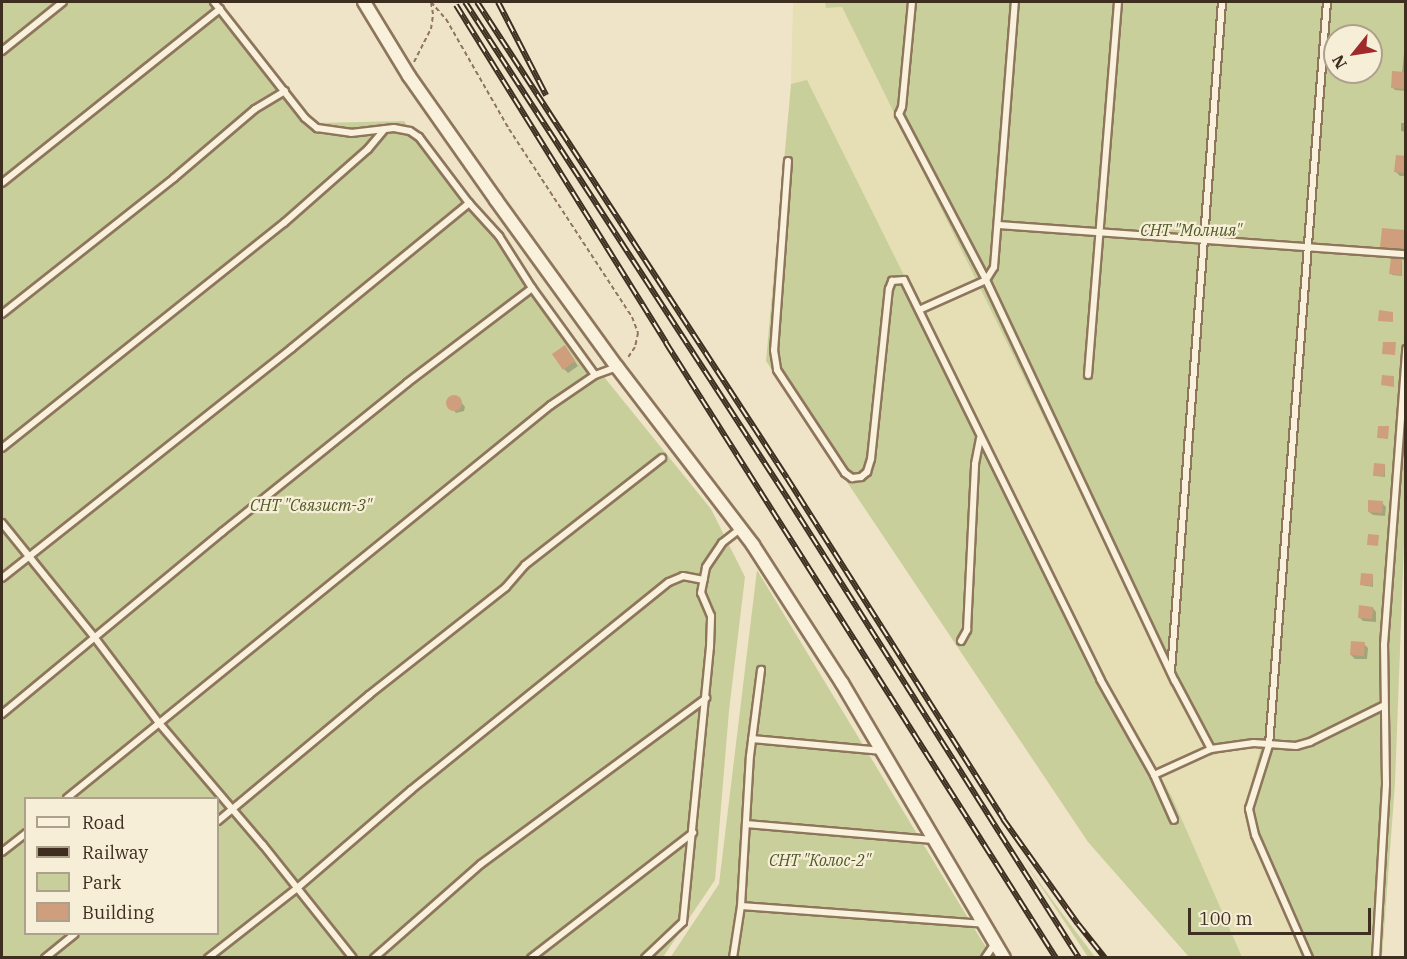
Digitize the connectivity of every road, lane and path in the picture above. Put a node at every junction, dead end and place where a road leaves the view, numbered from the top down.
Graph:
1 (63, 2) edge
2 (214, 2) edge
3 (364, 2) edge
4 (431, 2) edge
5 (912, 2) edge
6 (1015, 2) edge
7 (1118, 2) edge
8 (1222, 2) edge
9 (1327, 2) edge
10 (220, 9) junction
11 (2, 51) edge
12 (409, 76) junction
13 (285, 92) junction
14 (385, 129) junction
15 (788, 161) dead end
16 (2, 183) edge
17 (469, 203) junction
18 (998, 225) junction
19 (1101, 233) junction
20 (1204, 241) junction
21 (1308, 249) junction
22 (1406, 254) edge
23 (986, 280) junction
24 (532, 288) junction
25 (919, 310) junction
26 (2, 314) edge
27 (1406, 349) edge
28 (617, 367) junction
29 (596, 375) junction
30 (1088, 375) dead end
31 (980, 437) junction
32 (2, 448) edge
33 (662, 458) dead end
34 (2, 523) edge
35 (741, 528) junction
36 (29, 555) junction
37 (2, 578) edge
38 (704, 580) junction
39 (95, 638) junction
40 (961, 641) dead end
41 (761, 670) dead end
42 (1171, 672) junction
43 (705, 698) junction
44 (1383, 706) junction
45 (2, 714) edge
46 (159, 723) junction
47 (752, 739) junction
48 (1269, 745) junction
49 (1211, 749) junction
50 (882, 752) junction
51 (1154, 775) junction
52 (68, 797) edge
53 (232, 810) junction
54 (219, 820) edge
55 (1174, 820) dead end
56 (746, 824) junction
57 (693, 833) junction
58 (24, 835) edge
59 (935, 840) junction
60 (2, 852) edge
61 (296, 889) junction
62 (741, 906) junction
63 (984, 924) junction
64 (72, 935) edge
65 (995, 943) junction
66 (45, 957) edge
67 (208, 957) edge
68 (352, 957) edge
69 (374, 957) edge
70 (531, 957) edge
71 (645, 957) edge
72 (733, 957) edge
73 (985, 957) edge
74 (1004, 957) edge
75 (1309, 957) edge
76 (1376, 957) edge

1 - 11 lane
2 - 10 lane
3 - 12 street
4 - 12 path
4 - 28 path
5 - 23 lane
6 - 18 lane
7 - 19 lane
8 - 20 lane
9 - 21 lane
10 - 13 lane
10 - 16 lane
12 - 28 street
13 - 14 lane
13 - 26 lane
14 - 17 lane
14 - 32 lane
15 - 25 lane
17 - 24 lane
17 - 36 lane
18 - 19 lane
18 - 23 lane
19 - 20 lane
19 - 30 lane
20 - 21 lane
20 - 42 lane
21 - 22 lane
21 - 48 lane
23 - 25 lane
23 - 42 lane
24 - 29 lane
24 - 39 lane
25 - 31 lane
27 - 44 lane
28 - 29 lane
28 - 35 street
29 - 46 lane
31 - 40 lane
31 - 51 lane
33 - 53 lane
34 - 36 lane
35 - 38 lane
35 - 50 street
36 - 37 lane
36 - 39 lane
38 - 43 lane
38 - 61 lane
39 - 45 lane
39 - 46 lane
41 - 47 lane
42 - 49 lane
43 - 57 lane
43 - 69 lane
44 - 48 lane
44 - 76 lane
46 - 52 lane
46 - 53 lane
47 - 50 lane
47 - 56 lane
48 - 49 lane
48 - 75 lane
49 - 51 lane
50 - 59 street
51 - 55 lane
53 - 54 lane
53 - 61 lane
56 - 59 lane
56 - 62 lane
57 - 70 lane
57 - 71 lane
58 - 60 lane
59 - 63 street
61 - 67 lane
61 - 68 lane
62 - 63 lane
62 - 72 lane
63 - 65 street
64 - 66 lane
65 - 73 lane
65 - 74 street

